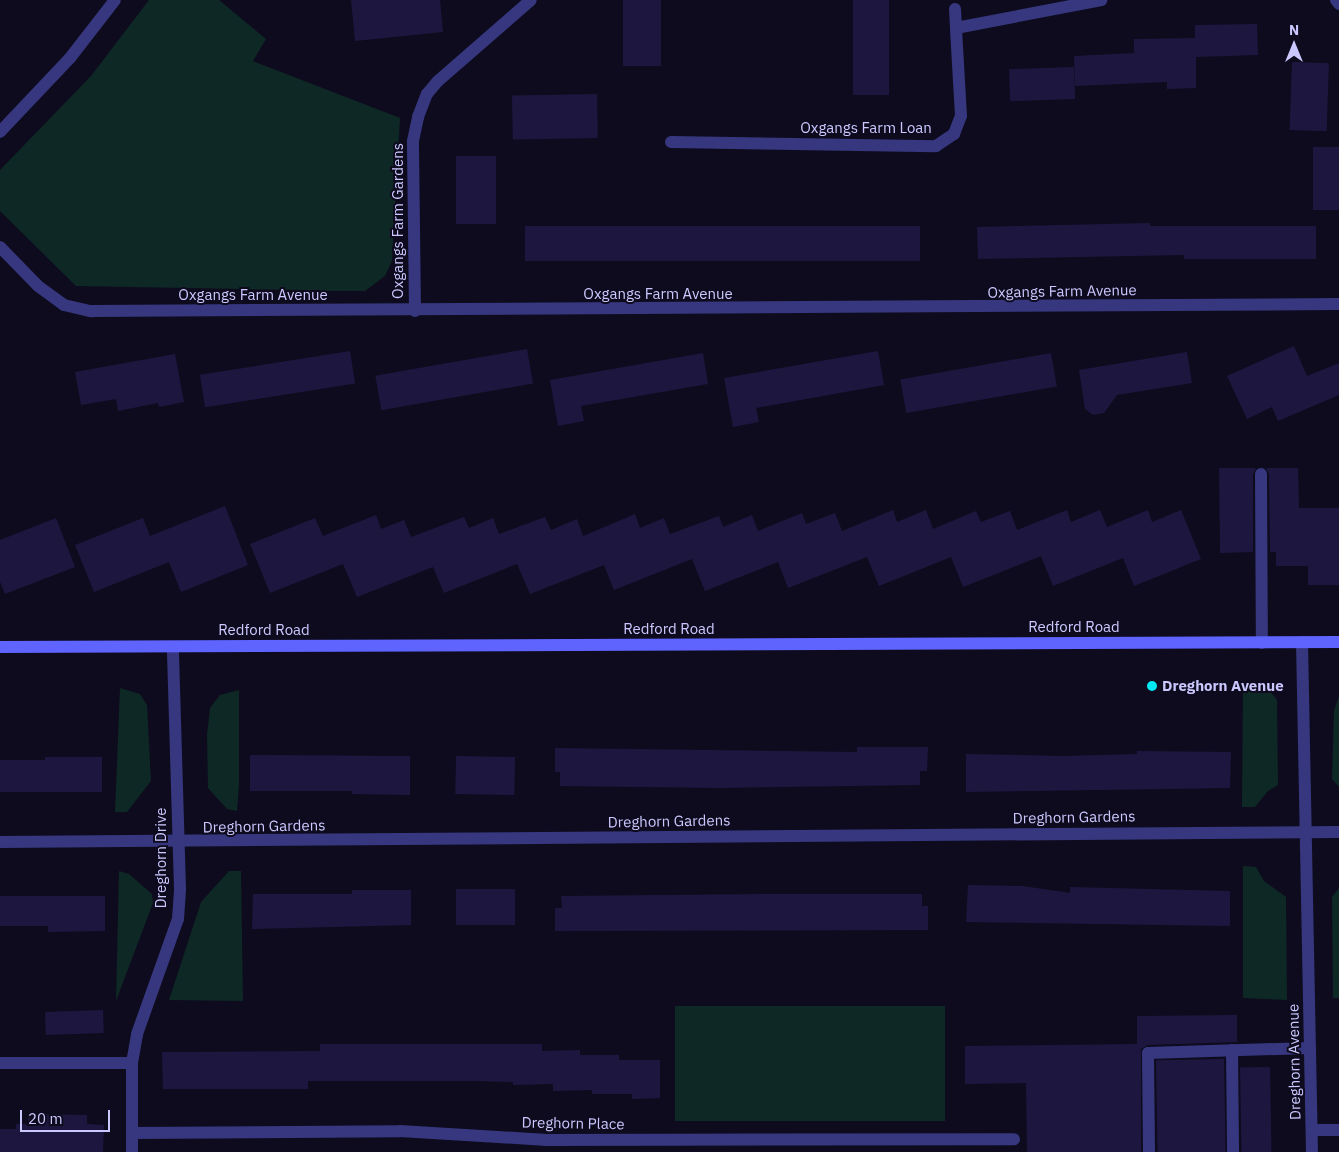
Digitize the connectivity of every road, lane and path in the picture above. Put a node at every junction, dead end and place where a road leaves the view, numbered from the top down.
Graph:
1 (116, 0) edge
2 (532, 0) edge
3 (1101, 0) edge
4 (1336, 0) edge
5 (1339, 4) edge
6 (955, 9) dead end
7 (956, 28) junction
8 (0, 132) edge
9 (671, 142) dead end
10 (0, 247) edge
11 (1339, 304) edge
12 (415, 311) junction
13 (1261, 474) dead end
14 (1302, 642) junction
15 (1339, 642) edge
16 (1262, 643) junction
17 (0, 647) edge
18 (173, 647) junction
19 (1306, 831) junction
20 (1339, 832) edge
21 (0, 842) edge
22 (180, 842) junction
23 (1310, 1048) junction
24 (1232, 1050) junction
25 (0, 1063) edge
26 (132, 1063) junction
27 (1312, 1130) junction
28 (1339, 1130) edge
29 (132, 1133) junction
30 (1014, 1139) dead end
31 (132, 1152) edge
32 (1149, 1152) edge
33 (1233, 1152) edge
34 (1312, 1152) edge

1 - 8 street
2 - 12 street, Oxgangs Farm Gardens
3 - 7 street
4 - 5 street
6 - 7 street, Oxgangs Farm Loan
7 - 9 street, Oxgangs Farm Loan
10 - 12 street, Oxgangs Farm Avenue
11 - 12 street, Oxgangs Farm Avenue
13 - 16 street
14 - 15 main road, Redford Road
14 - 16 main road, Redford Road
14 - 19 street, Dreghorn Avenue
16 - 18 main road, Redford Road
17 - 18 main road, Redford Road
18 - 22 street, Dreghorn Drive
19 - 20 street, Dreghorn Gardens
19 - 22 street, Dreghorn Gardens
19 - 23 street, Dreghorn Avenue
21 - 22 street, Dreghorn Gardens
22 - 26 street, Dreghorn Drive
23 - 24 street
23 - 27 street, Dreghorn Avenue
24 - 32 street
24 - 33 street
25 - 26 street
26 - 29 street, Dreghorn Drive
27 - 28 street
27 - 34 street, Dreghorn Avenue
29 - 30 street, Dreghorn Place
29 - 31 street, Dreghorn Drive

